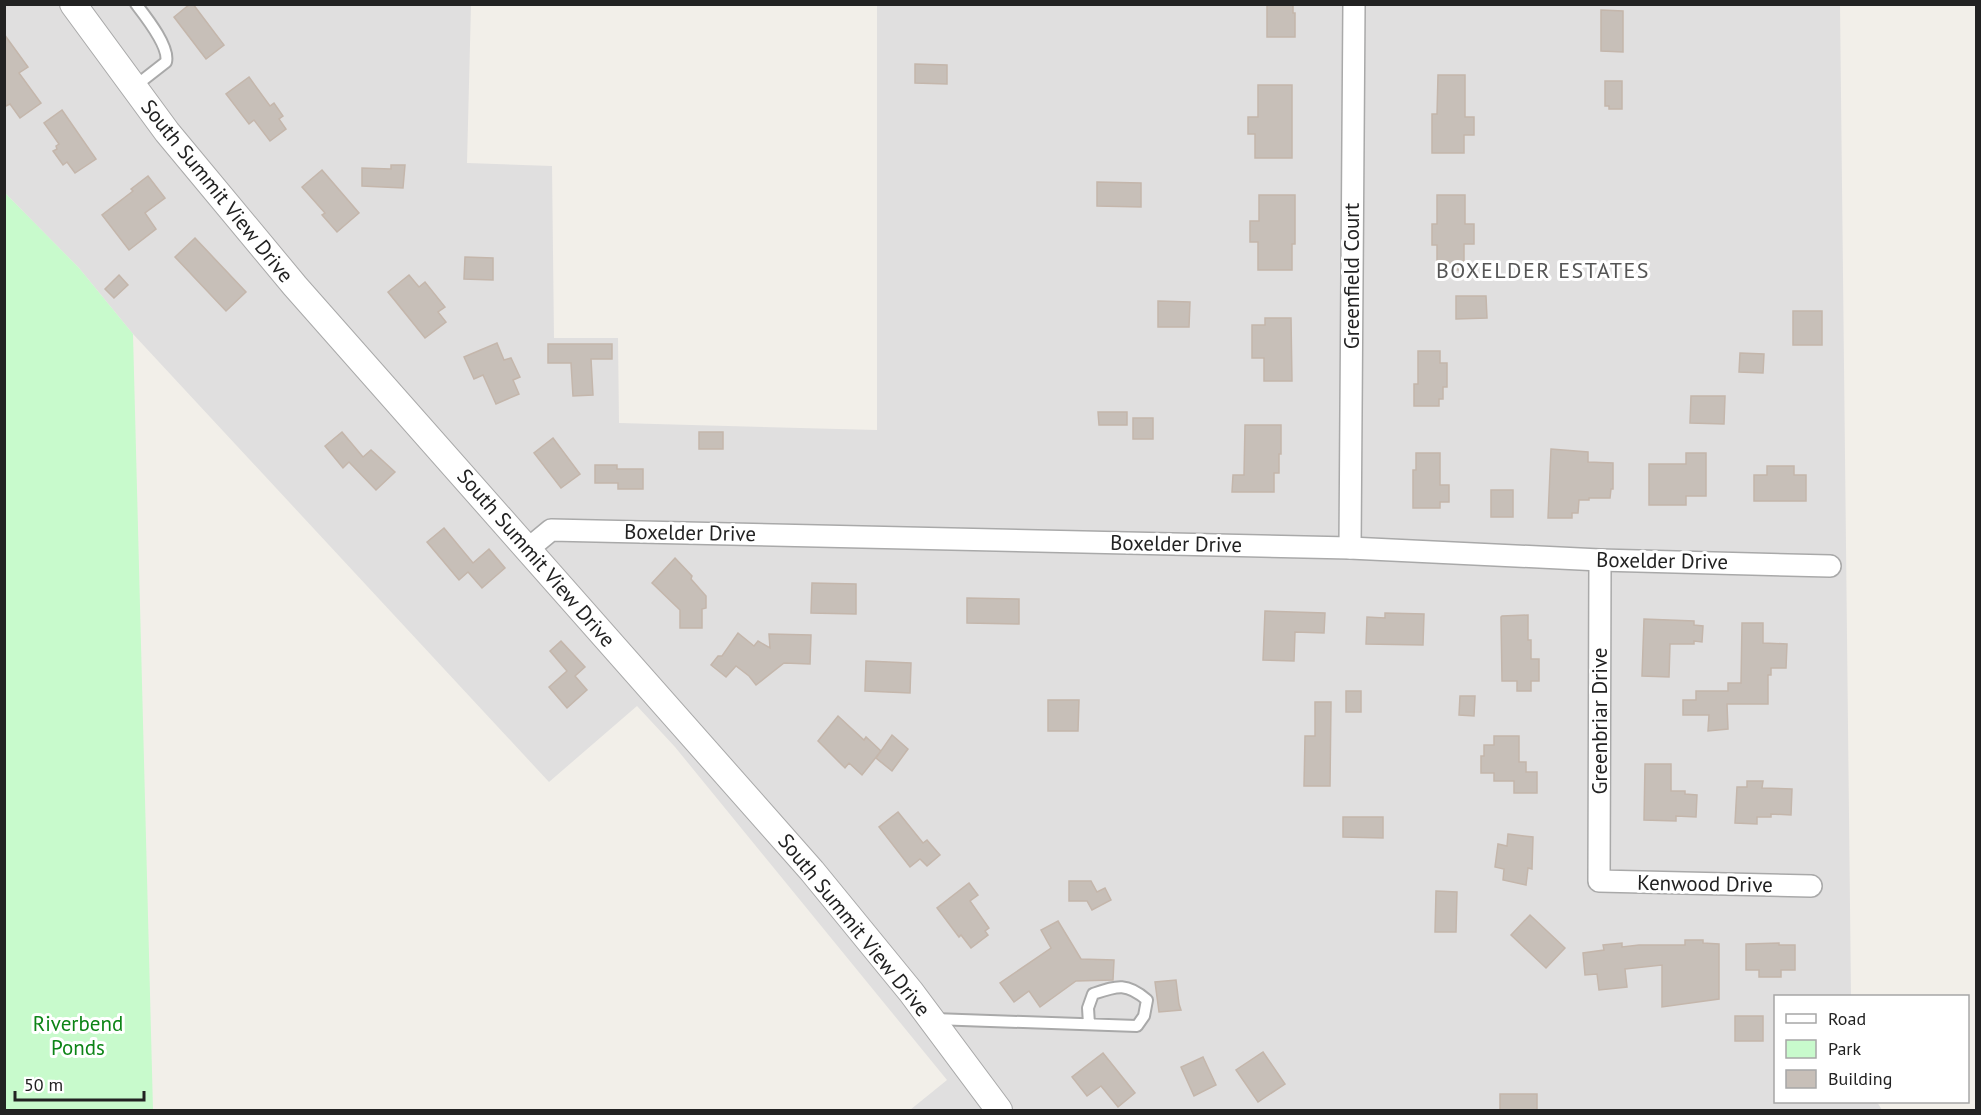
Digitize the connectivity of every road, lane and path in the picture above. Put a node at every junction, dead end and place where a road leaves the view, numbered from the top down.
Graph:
1 (73, 4) edge
2 (136, 4) edge
3 (1354, 4) edge
4 (134, 87) junction
5 (1350, 548) junction
6 (528, 549) junction
7 (1600, 560) junction
8 (1830, 566) dead end
9 (1599, 881) joint
10 (1811, 886) dead end
11 (931, 1019) junction
12 (1089, 1024) junction
13 (999, 1110) edge

1 - 4 street, South Summit View Drive
2 - 4 lane
3 - 5 street, Greenfield Court
4 - 6 street, South Summit View Drive
5 - 6 street, Boxelder Drive
5 - 7 street, Boxelder Drive
6 - 11 street, South Summit View Drive
7 - 8 street, Boxelder Drive
7 - 9 street, Greenbriar Drive
9 - 10 street, Kenwood Drive
11 - 12 lane
11 - 13 street, South Summit View Drive
12 - 12 lane

